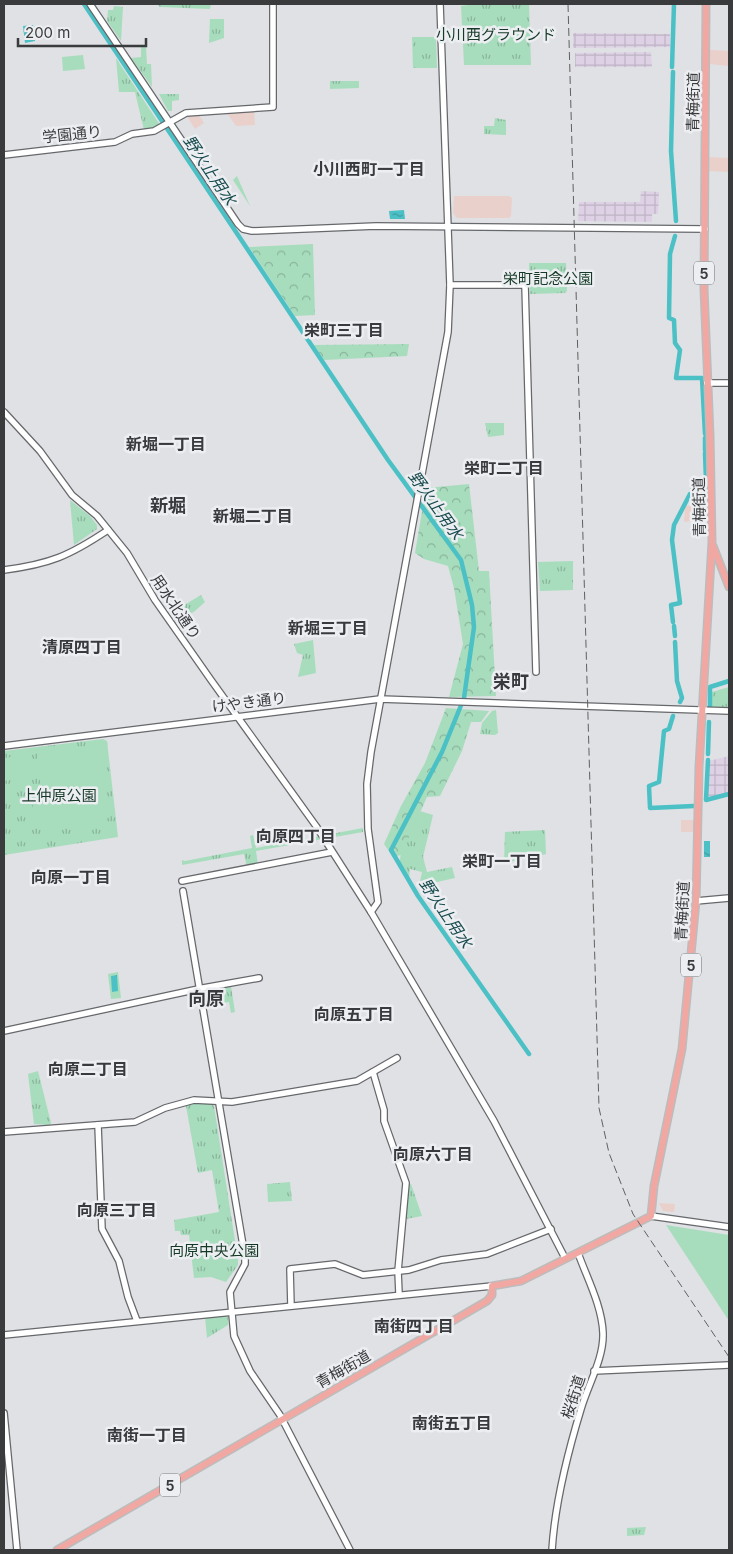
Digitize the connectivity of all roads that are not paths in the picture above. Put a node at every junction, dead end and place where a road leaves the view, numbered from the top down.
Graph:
1 (90, 4) edge
2 (273, 4) edge
3 (440, 4) edge
4 (706, 4) edge
5 (167, 124) junction
6 (4, 155) edge
7 (448, 228) junction
8 (705, 228) junction
9 (450, 285) junction
10 (708, 383) junction
11 (729, 383) edge
12 (4, 412) edge
13 (108, 530) junction
14 (712, 542) junction
15 (4, 570) edge
16 (729, 587) edge
17 (536, 672) dead end
18 (380, 699) junction
19 (702, 710) junction
20 (729, 710) edge
21 (236, 716) junction
22 (4, 746) edge
23 (332, 852) junction
24 (182, 881) dead end
25 (183, 891) dead end
26 (729, 898) edge
27 (696, 901) junction
28 (371, 912) junction
29 (259, 978) dead end
30 (198, 989) junction
31 (4, 1031) edge
32 (397, 1058) dead end
33 (373, 1072) junction
34 (218, 1102) junction
35 (98, 1124) junction
36 (4, 1132) edge
37 (651, 1216) junction
38 (729, 1227) edge
39 (551, 1229) junction
40 (578, 1253) junction
41 (565, 1258) junction
42 (398, 1271) junction
43 (492, 1286) junction
44 (400, 1294) junction
45 (291, 1306) junction
46 (231, 1311) junction
47 (137, 1321) junction
48 (4, 1335) edge
49 (729, 1365) edge
50 (594, 1371) junction
51 (4, 1414) edge
52 (282, 1419) junction
53 (17, 1550) edge
54 (57, 1550) edge
55 (350, 1550) edge
56 (552, 1550) edge

1 - 5 street
2 - 5 street, 学園通り
3 - 7 street
4 - 8 main road, 青梅街道 / 5
5 - 6 street, 学園通り
5 - 7 street
7 - 8 street
7 - 9 street
8 - 10 main road, 青梅街道 / 5
9 - 17 street
9 - 18 street
10 - 11 street
10 - 14 main road, 青梅街道 / 5
12 - 13 street, 用水北通り
13 - 15 street
13 - 21 street, 用水北通り
14 - 16 main road
14 - 19 main road, 青梅街道 / 5
18 - 19 street, けやき通り
18 - 21 street, けやき通り
18 - 28 street
19 - 20 street, けやき通り
19 - 27 main road, 青梅街道 / 5
21 - 22 street, けやき通り
21 - 23 street, 用水北通り
23 - 24 street
23 - 28 street, 用水北通り
25 - 30 street
26 - 27 street
27 - 37 main road, 青梅街道 / 5
28 - 39 street, 用水北通り
29 - 30 street
30 - 31 street
30 - 34 street
32 - 33 street
33 - 34 street
33 - 42 street
34 - 35 street
34 - 46 street
35 - 36 street
35 - 47 street
37 - 38 street
37 - 40 main road
39 - 41 street, 用水北通り
39 - 42 street
40 - 41 main road
40 - 50 street, 桜街道
41 - 43 main road
42 - 44 street
42 - 45 street
43 - 44 street
43 - 52 main road, 青梅街道 / 5
44 - 45 street
45 - 46 street
46 - 47 street
46 - 52 street
47 - 48 street
49 - 50 street
50 - 56 street, 桜街道
51 - 53 street
52 - 54 main road, 青梅街道 / 5
52 - 55 street

